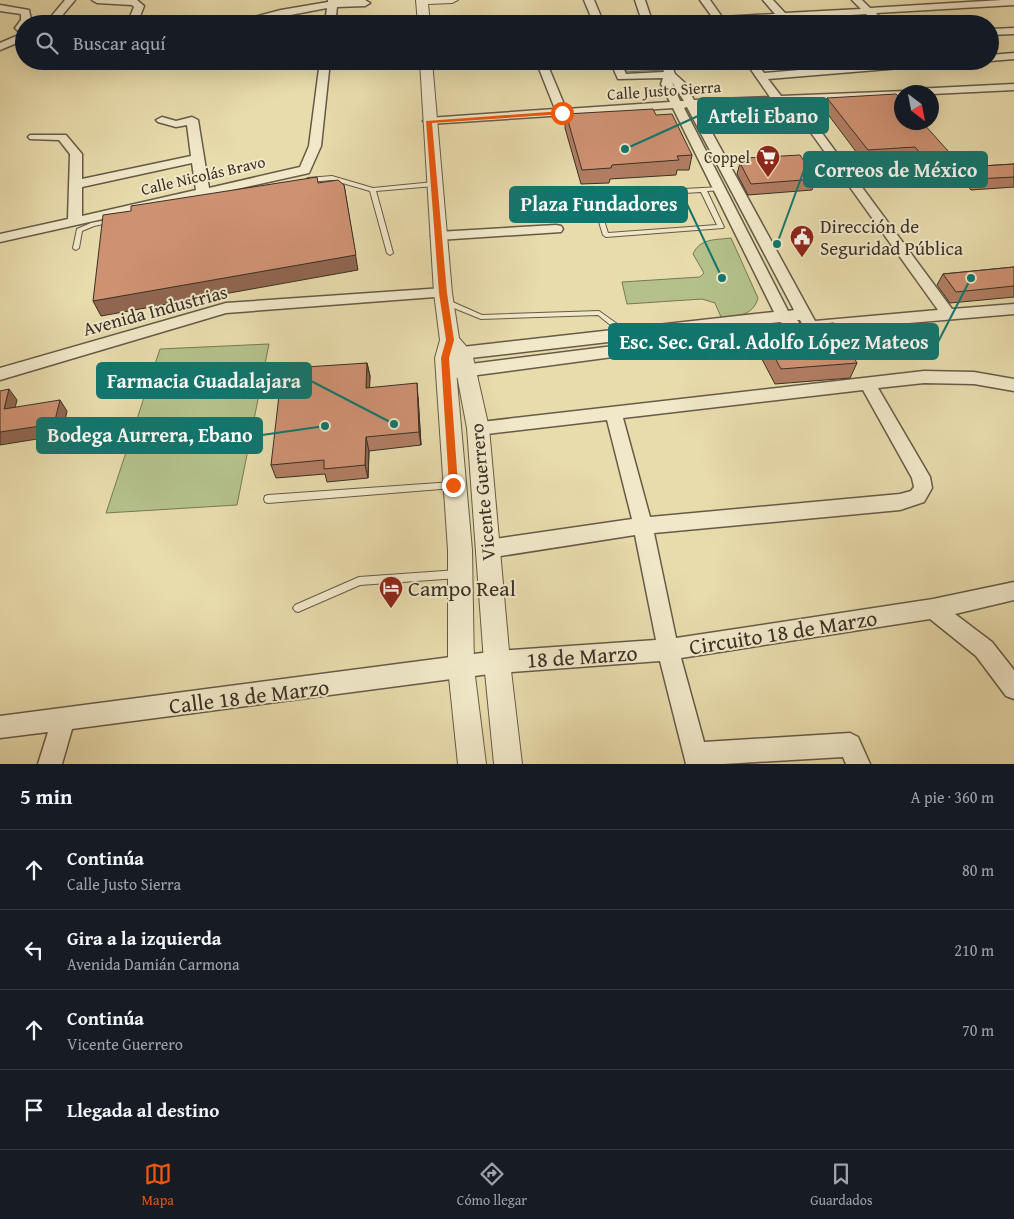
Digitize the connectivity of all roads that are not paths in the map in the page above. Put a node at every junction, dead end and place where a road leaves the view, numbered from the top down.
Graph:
1 (70, 0) edge
2 (97, 0) edge
3 (452, 0) edge
4 (589, 0) edge
5 (640, 0) edge
6 (706, 0) edge
7 (768, 0) edge
8 (857, 0) edge
9 (333, 1) edge
10 (423, 1) edge
11 (1014, 2) edge
12 (364, 3) dead end
13 (0, 8) edge
14 (868, 11) junction
15 (26, 15) edge
16 (58, 15) edge
17 (136, 15) edge
18 (269, 15) edge
19 (331, 15) edge
20 (424, 15) edge
21 (595, 15) edge
22 (645, 15) edge
23 (716, 15) edge
24 (780, 15) edge
25 (798, 15) edge
26 (872, 15) edge
27 (1014, 30) edge
28 (999, 31) edge
29 (15, 39) edge
30 (0, 47) edge
31 (1014, 56) edge
32 (999, 57) edge
33 (324, 70) edge
34 (426, 70) edge
35 (544, 70) edge
36 (619, 70) edge
37 (668, 70) edge
38 (757, 70) edge
39 (833, 70) joint
40 (670, 75) junction
41 (761, 76) junction
42 (1011, 89) edge
43 (939, 91) edge
44 (894, 93) edge
45 (853, 96) junction
46 (792, 99) junction
47 (778, 100) junction
48 (689, 104) junction
49 (676, 106) junction
50 (562, 113) junction
51 (162, 120) dead end
52 (429, 121) junction
53 (34, 137) dead end
54 (198, 158) junction
55 (302, 181) edge
56 (76, 184) junction
57 (434, 184) junction
58 (720, 189) junction
59 (373, 190) junction
60 (704, 190) junction
61 (203, 192) junction
62 (132, 216) edge
63 (75, 221) junction
64 (756, 228) junction
65 (556, 229) dead end
66 (740, 229) junction
67 (438, 236) junction
68 (0, 238) edge
69 (76, 248) dead end
70 (390, 253) dead end
71 (444, 297) junction
72 (1014, 309) edge
73 (948, 314) junction
74 (784, 317) junction
75 (804, 323) junction
76 (626, 334) junction
77 (454, 359) junction
78 (0, 374) edge
79 (868, 383) junction
80 (1014, 385) edge
81 (613, 412) junction
82 (478, 428) junction
83 (453, 485) junction
84 (268, 499) dead end
85 (643, 526) junction
86 (488, 549) junction
87 (460, 574) junction
88 (1014, 591) edge
89 (298, 608) dead end
90 (933, 609) junction
91 (668, 650) junction
92 (497, 662) junction
93 (461, 668) junction
94 (1014, 688) edge
95 (63, 720) junction
96 (0, 727) edge
97 (696, 759) edge
98 (49, 762) edge
99 (472, 764) edge
100 (508, 764) edge
101 (858, 764) edge

1 - 16 street
2 - 17 street
3 - 10 street
4 - 21 street
5 - 22 street
6 - 23 street
7 - 24 street
8 - 14 street
9 - 12 street
9 - 18 street
9 - 19 street
10 - 20 street
11 - 14 street
13 - 15 street
14 - 25 street
14 - 26 street
27 - 28 street
29 - 30 street
31 - 32 street
33 - 61 street, Calle Nicolás Bravo
34 - 52 street
35 - 50 street
36 - 40 street
37 - 40 street
38 - 41 street
39 - 41 street
39 - 45 street
40 - 48 street
40 - 49 street
41 - 47 street
42 - 43 street
44 - 45 street, Calle Justo Sierra
45 - 46 street, Calle Justo Sierra
46 - 47 street, Calle Justo Sierra
46 - 73 street
47 - 48 street, Calle Justo Sierra
48 - 49 street, Calle Justo Sierra
48 - 64 street
49 - 50 street, Calle Justo Sierra
49 - 58 street
50 - 52 street, Calle Justo Sierra
51 - 54 street
52 - 57 street
53 - 56 street
54 - 56 street
54 - 61 street
55 - 59 lane
56 - 63 street
57 - 59 lane
57 - 67 street
58 - 60 lane
58 - 66 street
59 - 70 lane
60 - 60 lane
61 - 63 street, Calle Nicolás Bravo
62 - 69 lane
63 - 68 street, Calle Nicolás Bravo
64 - 66 street
64 - 75 street
65 - 67 street
66 - 74 street
67 - 71 street
71 - 76 lane
71 - 77 street
71 - 78 street, Avenida Industrias
72 - 73 street
73 - 75 street
74 - 75 street
74 - 76 street
75 - 77 street
76 - 77 street
77 - 82 street, Vicente Guerrero
77 - 83 street, Vicente Guerrero
79 - 80 street
79 - 81 street
79 - 85 street
81 - 82 street
81 - 85 street
82 - 86 street, Vicente Guerrero
83 - 84 lane
83 - 87 street, Vicente Guerrero
85 - 86 street
85 - 91 street
86 - 92 street, Vicente Guerrero
87 - 89 lane
87 - 93 street, Vicente Guerrero
88 - 90 street, Circuito 18 de Marzo
90 - 91 street, Circuito 18 de Marzo
90 - 94 street
91 - 92 street, 18 de Marzo
91 - 97 street, Circuito 18 de Marzo
92 - 93 street, Calle 18 de Marzo
92 - 100 street, Vicente Guerrero
93 - 95 street, Calle 18 de Marzo
93 - 99 street, Vicente Guerrero
95 - 96 street, Calle 18 de Marzo
95 - 98 street
97 - 101 street

